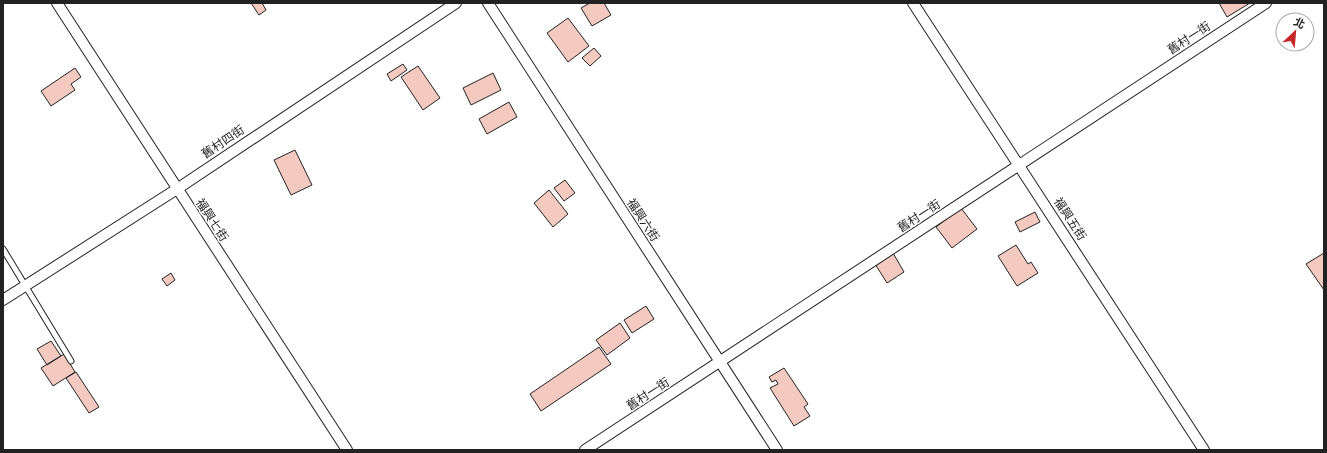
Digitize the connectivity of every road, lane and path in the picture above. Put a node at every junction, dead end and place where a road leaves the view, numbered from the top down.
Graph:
1 (56, 3) edge
2 (456, 3) edge
3 (488, 3) edge
4 (913, 3) edge
5 (1266, 3) edge
6 (1019, 165) junction
7 (177, 189) junction
8 (3, 250) edge
9 (26, 285) junction
10 (3, 300) edge
11 (71, 361) dead end
12 (720, 363) junction
13 (347, 450) edge
14 (586, 450) edge
15 (777, 450) edge
16 (1204, 450) edge

1 - 7 street, 福興七街
2 - 7 street, 舊村四街
3 - 12 street, 福興六街
4 - 6 street, 福興五街
5 - 6 street, 舊村一街
6 - 12 street, 舊村一街
6 - 16 street, 福興五街
7 - 9 street, 舊村四街
7 - 13 street, 福興七街
8 - 9 lane
9 - 10 street, 舊村四街
9 - 11 lane
12 - 14 street, 舊村一街
12 - 15 street, 福興六街

